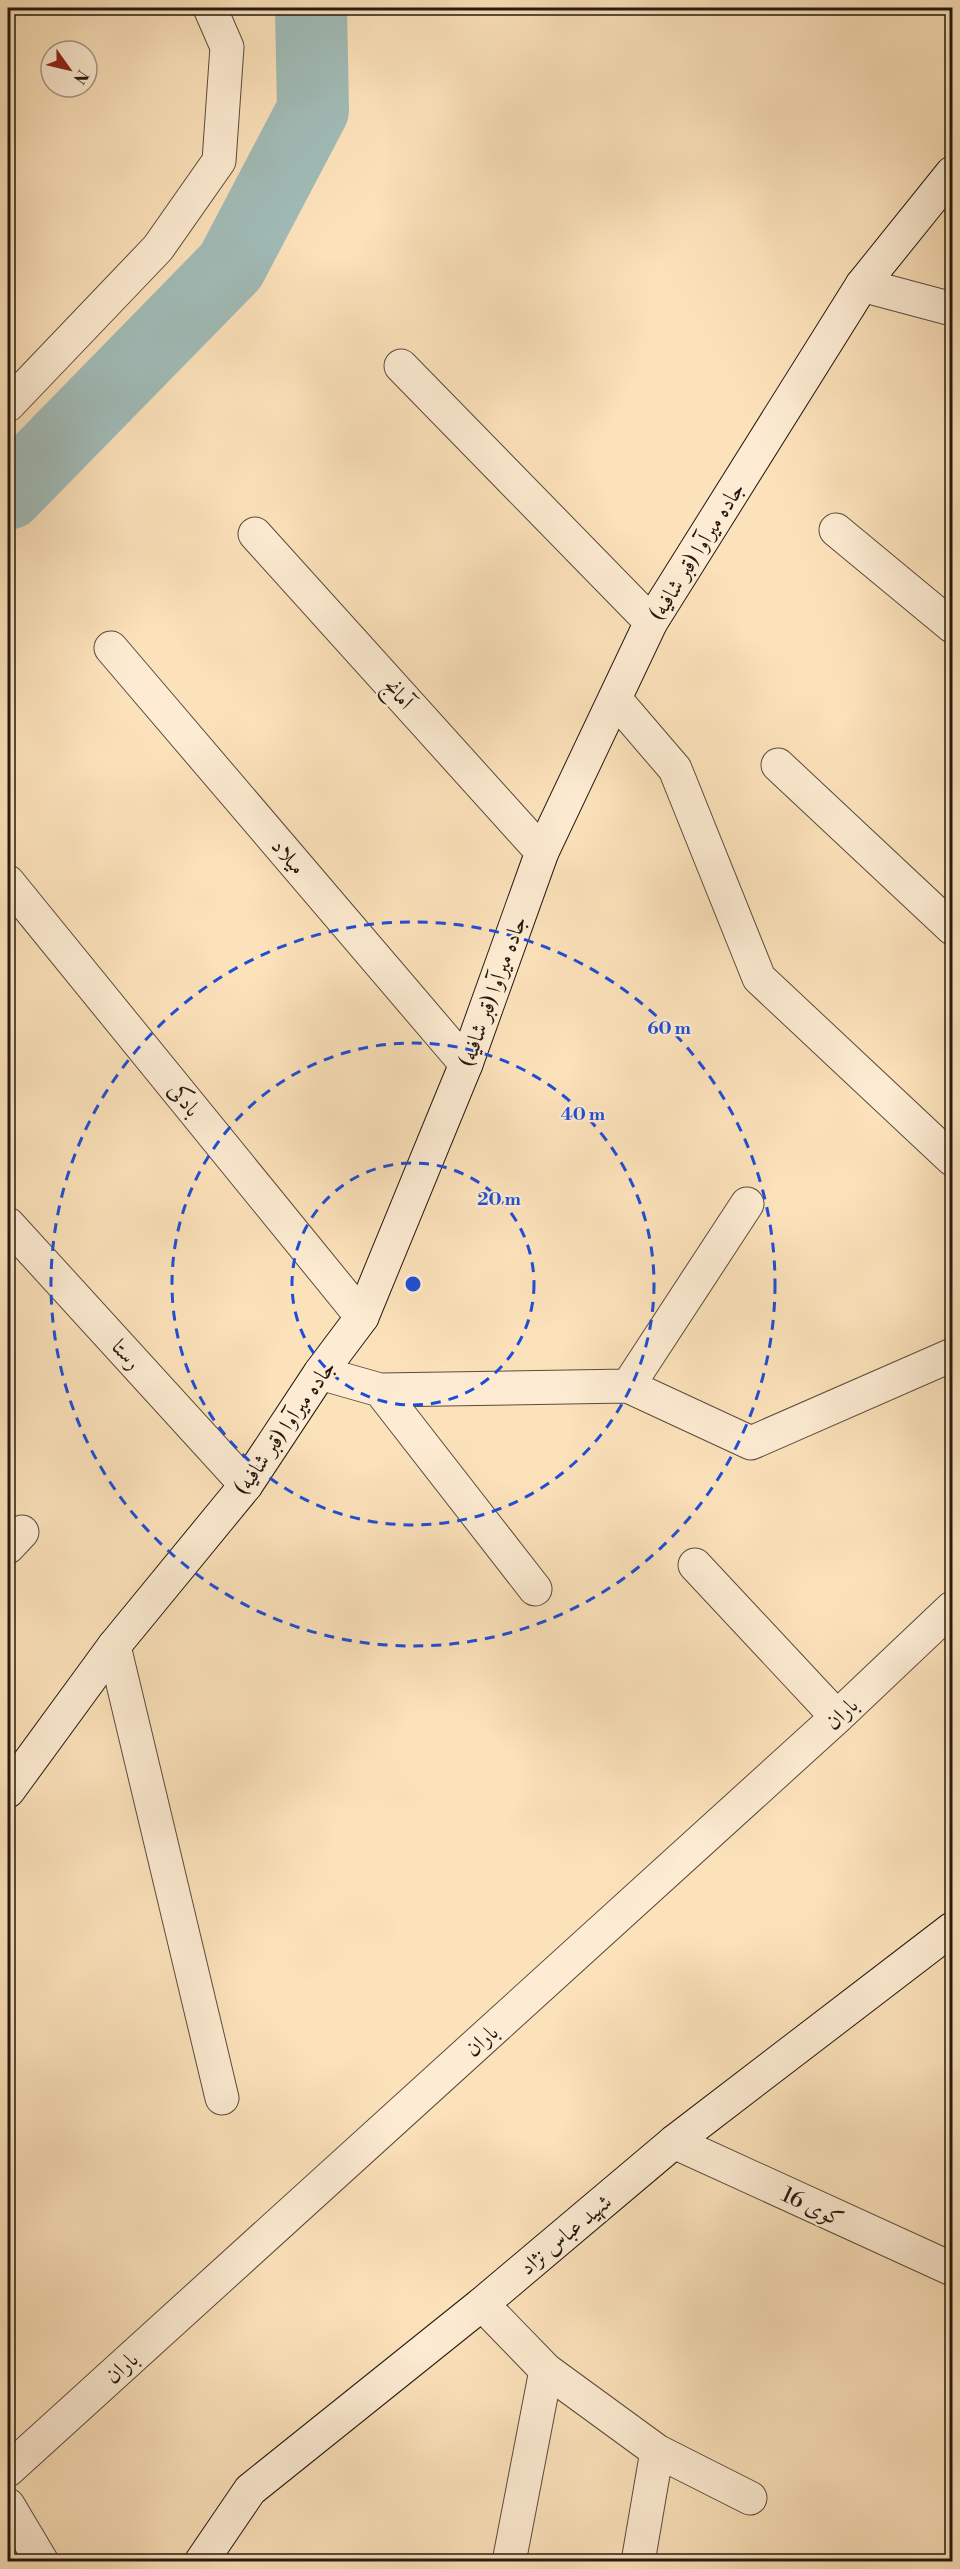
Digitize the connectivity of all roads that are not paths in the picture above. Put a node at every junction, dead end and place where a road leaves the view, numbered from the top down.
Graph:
1 (210, 8) edge
2 (952, 173) edge
3 (862, 285) junction
4 (952, 309) edge
5 (401, 366) dead end
6 (8, 405) edge
7 (836, 530) dead end
8 (255, 534) dead end
9 (651, 622) junction
10 (952, 626) edge
11 (111, 648) dead end
12 (615, 699) junction
13 (778, 765) dead end
14 (542, 852) junction
15 (8, 882) edge
16 (952, 928) edge
17 (466, 1064) junction
18 (952, 1159) edge
19 (747, 1204) dead end
20 (8, 1224) edge
21 (362, 1317) junction
22 (952, 1355) edge
23 (320, 1373) junction
24 (628, 1386) junction
25 (380, 1390) junction
26 (246, 1485) junction
27 (695, 1565) dead end
28 (535, 1589) dead end
29 (952, 1608) edge
30 (114, 1646) junction
31 (837, 1717) junction
32 (8, 1791) edge
33 (952, 1929) edge
34 (222, 2098) dead end
35 (674, 2142) junction
36 (952, 2270) edge
37 (482, 2304) junction
38 (546, 2370) junction
39 (657, 2451) junction
40 (8, 2470) edge
41 (750, 2498) dead end
42 (8, 2505) edge
43 (42, 2562) edge
44 (201, 2562) edge
45 (509, 2562) edge
46 (638, 2562) edge

1 - 6 street
2 - 3 street, جاده میرآوا (قبر شافیه)
3 - 4 street
3 - 9 street, جاده میرآوا (قبر شافیه)
5 - 9 street
7 - 10 street
8 - 14 street, آمانج
9 - 12 street, جاده میرآوا (قبر شافیه)
11 - 17 street, میلاد
12 - 14 street, جاده میرآوا (قبر شافیه)
12 - 18 street
13 - 16 street
14 - 17 street, جاده میرآوا (قبر شافیه)
15 - 21 street, بادکی
17 - 21 street, جاده میرآوا (قبر شافیه)
19 - 24 street
20 - 26 street, رستا
21 - 23 street, جاده میرآوا (قبر شافیه)
22 - 24 street
23 - 25 street
23 - 26 street, جاده میرآوا (قبر شافیه)
24 - 25 street
25 - 28 street
26 - 30 street, جاده میرآوا (قبر شافیه)
27 - 31 street
29 - 31 street, باران
30 - 32 street, جاده میرآوا (قبر شافیه)
30 - 34 street
31 - 40 street, باران
33 - 35 street, شهید عباس نژاد
35 - 36 street, کوی 16
35 - 37 street, شهید عباس نژاد
37 - 38 street
37 - 44 street, شهید عباس نژاد
38 - 39 street
38 - 45 street
39 - 41 street
39 - 46 street
42 - 43 street

